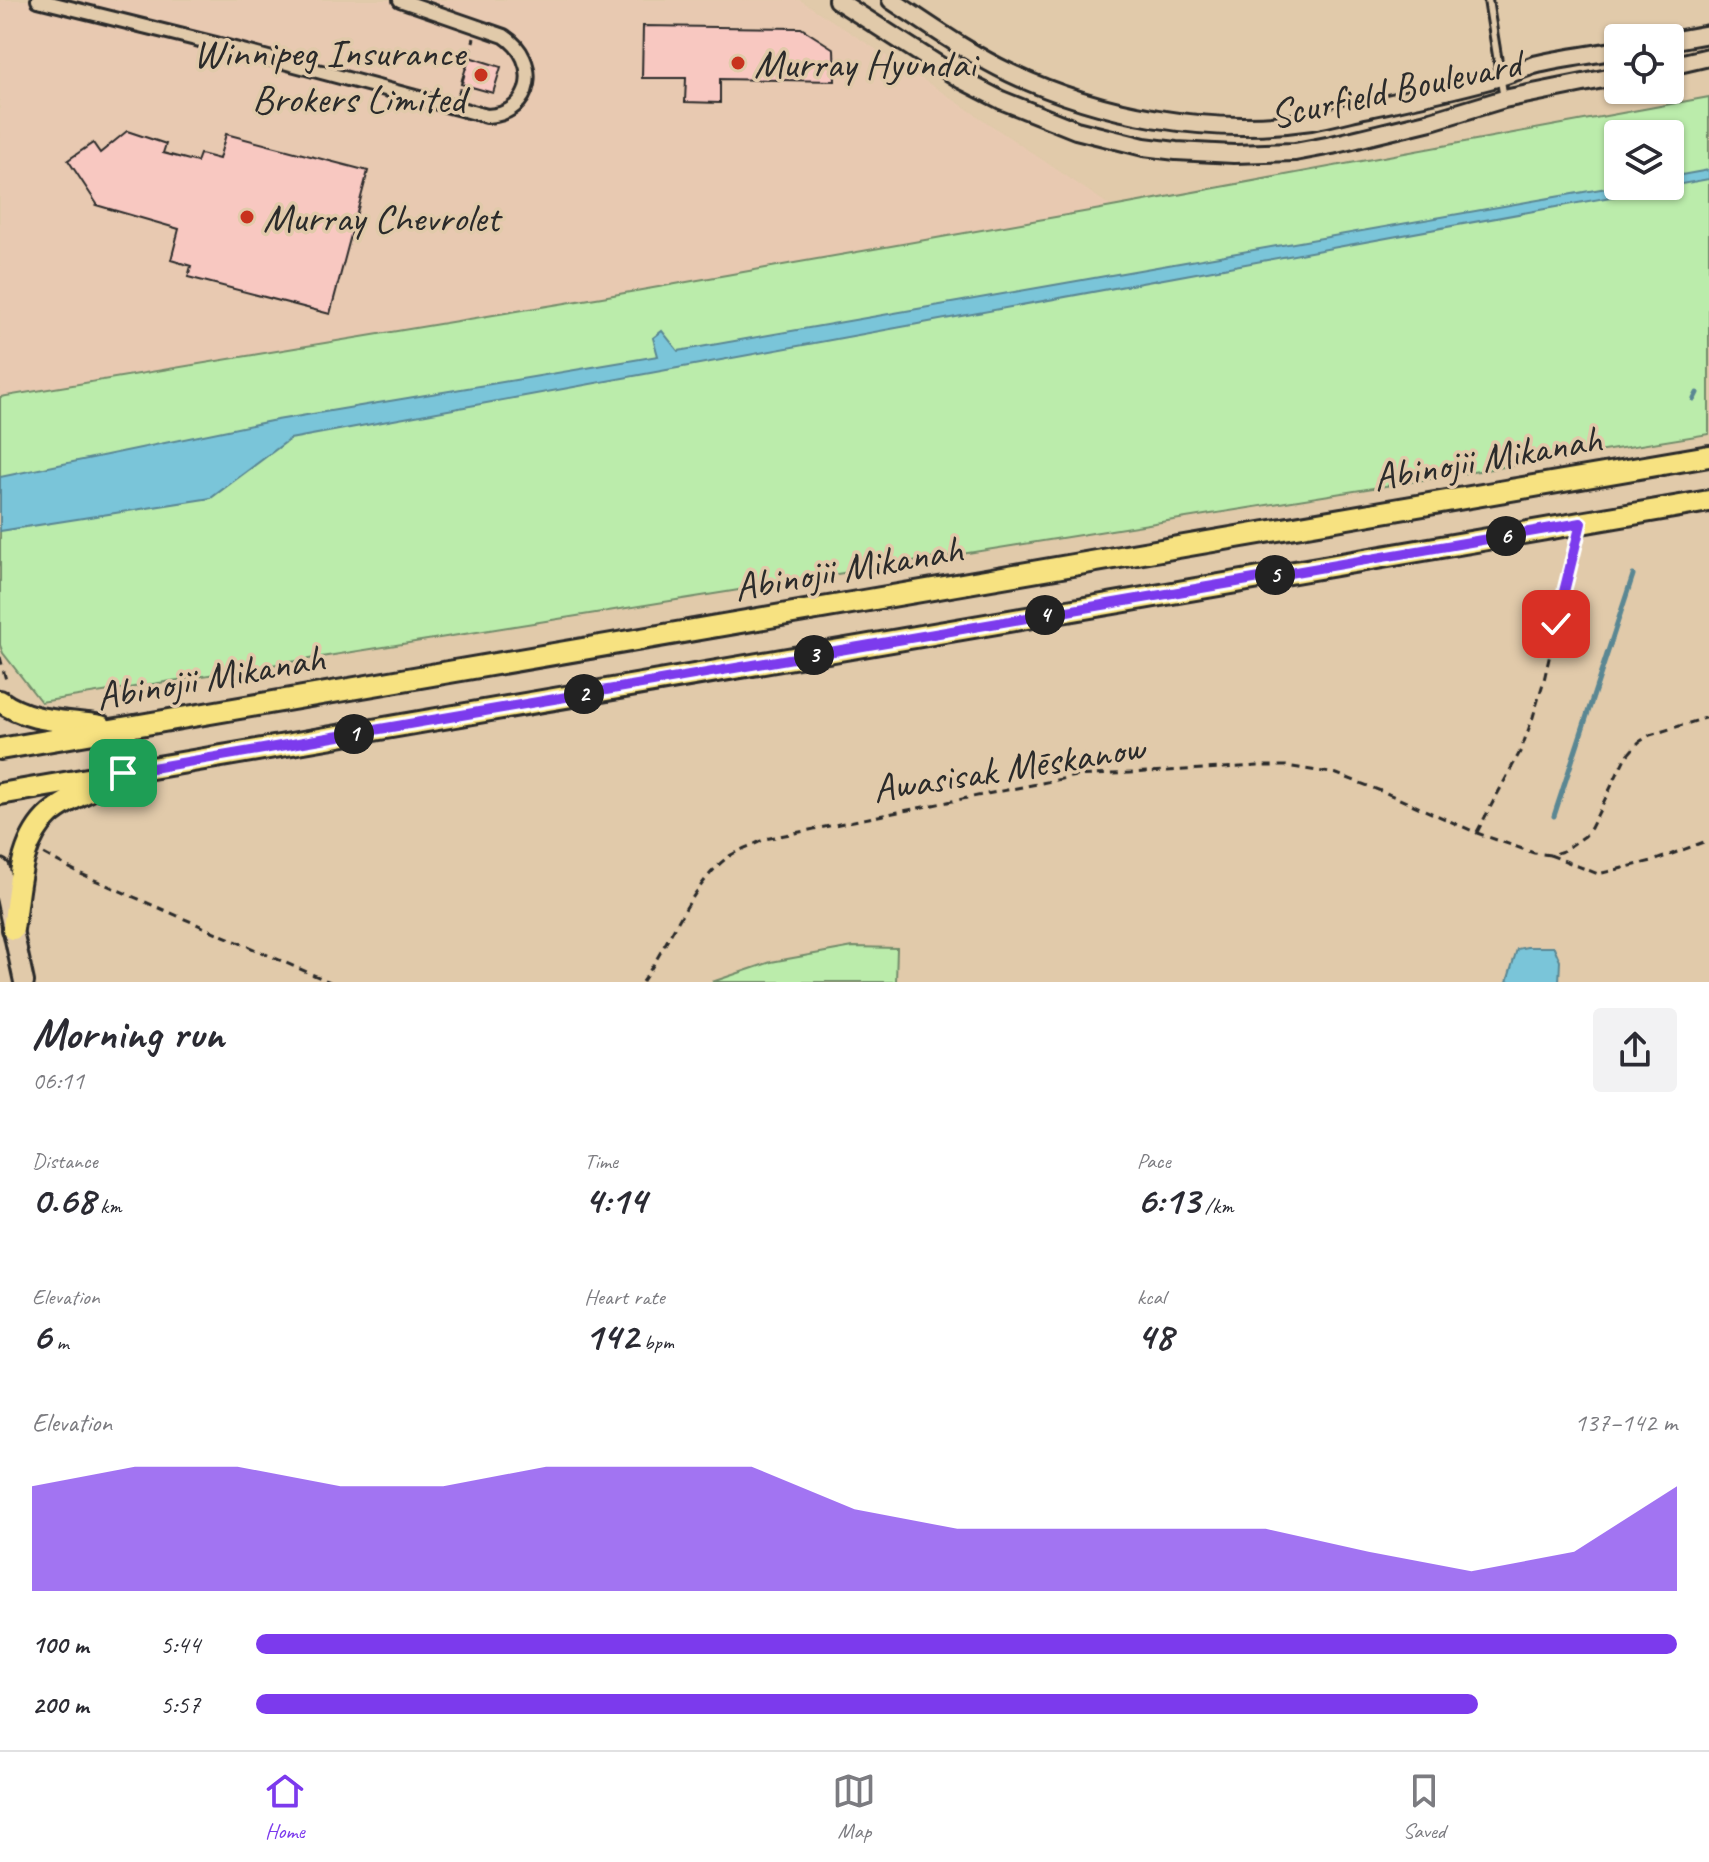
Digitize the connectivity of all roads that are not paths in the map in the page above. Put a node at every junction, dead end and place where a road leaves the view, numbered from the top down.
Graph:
1 (38, 0) edge
2 (400, 0) edge
3 (837, 0) edge
4 (891, 0) edge
5 (1488, 0) edge
6 (62, 3) edge
7 (1709, 34) edge
8 (1684, 38) edge
9 (1604, 52) edge
10 (1709, 57) edge
11 (1684, 63) edge
12 (1501, 77) junction
13 (1604, 79) edge
14 (1504, 99) junction
15 (1709, 456) edge
16 (1709, 501) edge
17 (3, 696) edge
18 (117, 729) junction
19 (0, 749) edge
20 (123, 773) junction
21 (0, 794) edge
22 (0, 869) edge
23 (13, 929) junction
24 (24, 982) edge

1 - 6 street
2 - 6 street
3 - 14 street, Scurfield Boulevard
4 - 12 street, Scurfield Boulevard
5 - 12 lane
7 - 8 street
9 - 12 street, Scurfield Boulevard
10 - 11 street
12 - 14 lane
13 - 14 street, Scurfield Boulevard
15 - 18 main road, Abinojii Mikanah
16 - 20 main road, Abinojii Mikanah
17 - 18 main road
18 - 19 main road, Abinojii Mikanah
20 - 21 main road, Abinojii Mikanah
20 - 23 main road
22 - 23 main road
23 - 24 main road

